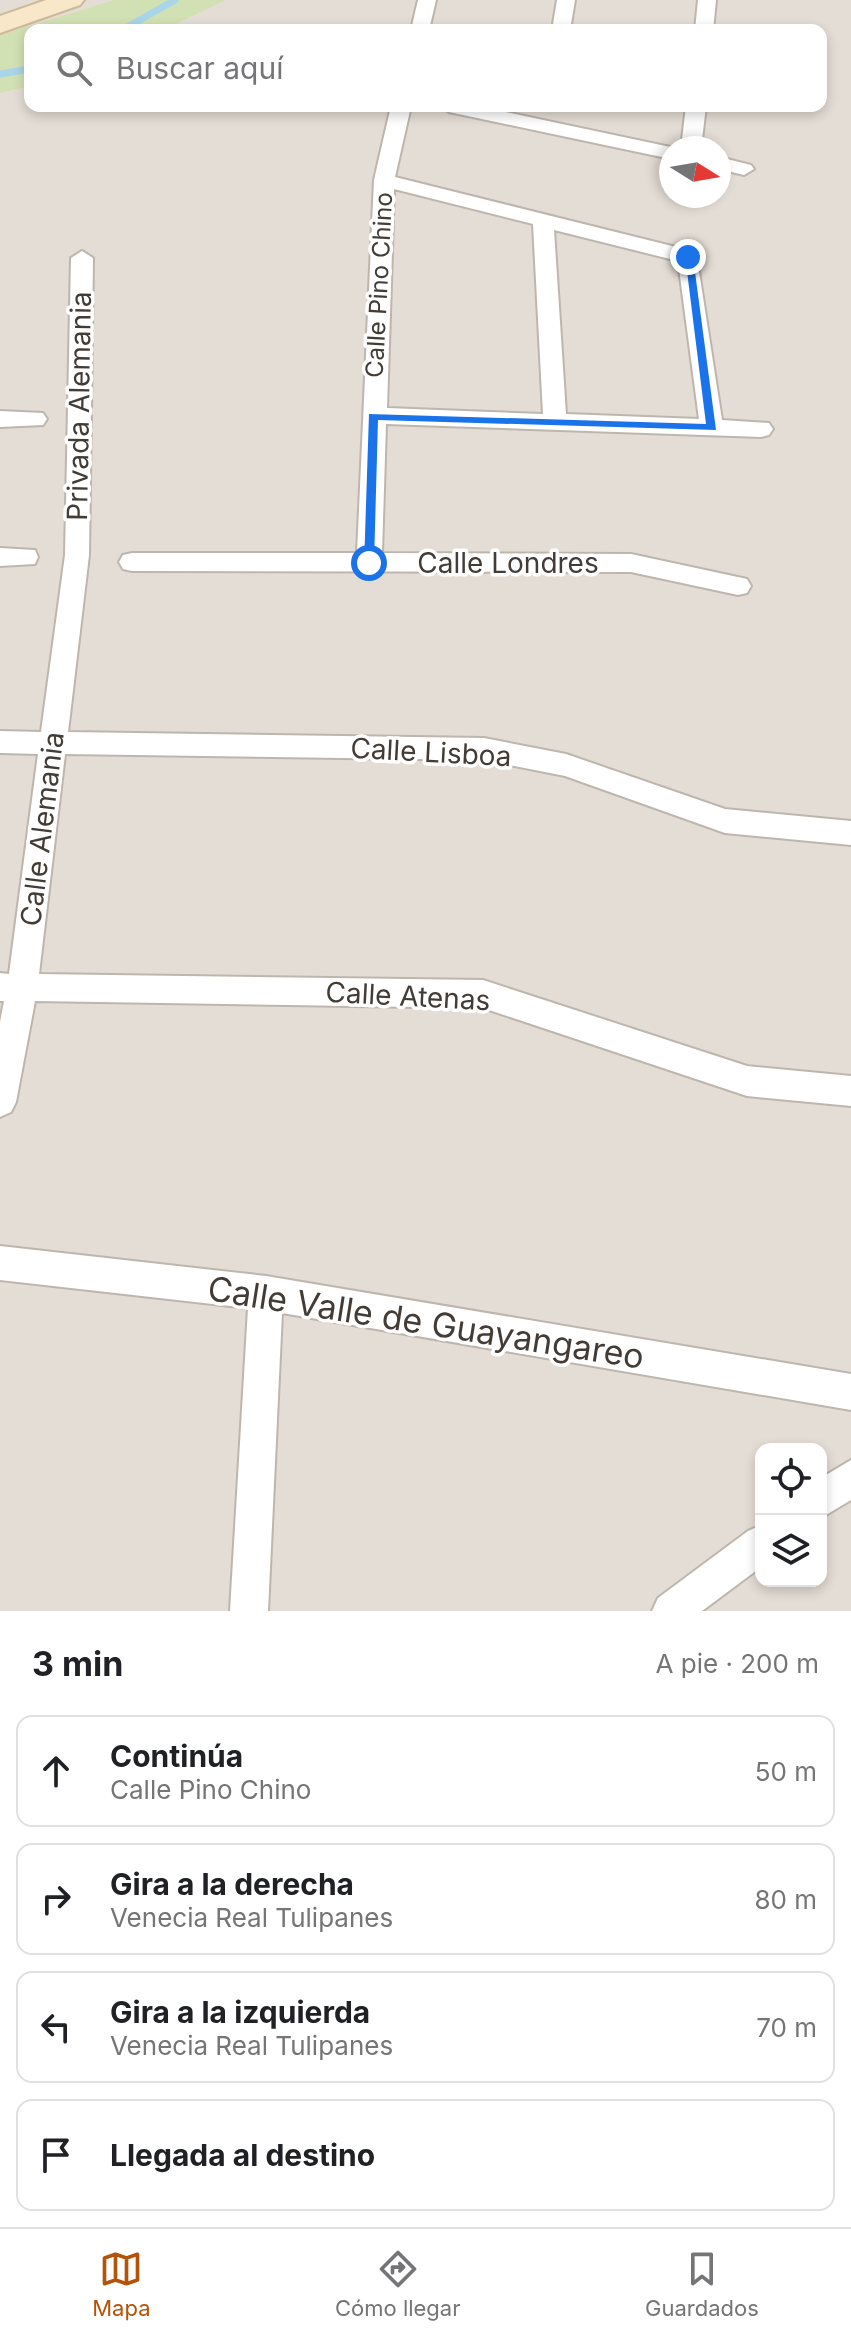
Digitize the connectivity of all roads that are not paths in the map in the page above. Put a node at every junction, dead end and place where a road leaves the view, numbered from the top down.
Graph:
1 (71, 0) edge
2 (427, 0) edge
3 (566, 0) edge
4 (707, 0) edge
5 (421, 24) edge
6 (562, 24) edge
7 (705, 24) edge
8 (0, 25) edge
9 (400, 112) edge
10 (506, 112) edge
11 (695, 112) edge
12 (544, 116) edge
13 (692, 136) edge
14 (659, 150) edge
15 (731, 166) edge
16 (744, 169) dead end
17 (384, 180) junction
18 (543, 220) junction
19 (82, 258) dead end
20 (373, 416) junction
21 (0, 419) edge
22 (35, 419) dead end
23 (555, 422) junction
24 (712, 428) junction
25 (761, 429) dead end
26 (77, 555) joint
27 (0, 557) edge
28 (26, 557) dead end
29 (132, 562) dead end
30 (369, 563) junction
31 (738, 586) dead end
32 (0, 742) edge
33 (52, 743) junction
34 (851, 833) edge
35 (11, 987) edge
36 (851, 1091) edge
37 (0, 1102) edge
38 (0, 1263) edge
39 (266, 1293) junction
40 (851, 1392) edge
41 (851, 1478) edge
42 (827, 1496) edge
43 (755, 1548) edge
44 (249, 1611) edge
45 (671, 1611) edge

1 - 8 street
2 - 5 street
3 - 6 street
4 - 7 street
9 - 17 street, Calle Pino Chino
10 - 12 street
11 - 13 street
12 - 14 street
15 - 16 street
17 - 18 street
17 - 20 street, Calle Pino Chino
18 - 23 street
18 - 24 street
19 - 26 street, Privada Alemania
20 - 23 street
20 - 30 street, Calle Pino Chino
21 - 22 street
23 - 24 street
24 - 25 street
26 - 33 street, Calle Alemania
27 - 28 street
29 - 30 street, Calle Londres
30 - 31 street, Calle Londres
32 - 33 street, Calle Lisboa
33 - 34 street, Calle Lisboa
33 - 35 street, Calle Alemania
35 - 36 street, Calle Atenas
35 - 37 street, Calle Alemania
38 - 39 street, Calle Valle de Guayangareo
39 - 40 street, Calle Valle de Guayangareo
39 - 44 street
41 - 42 street
43 - 45 street

